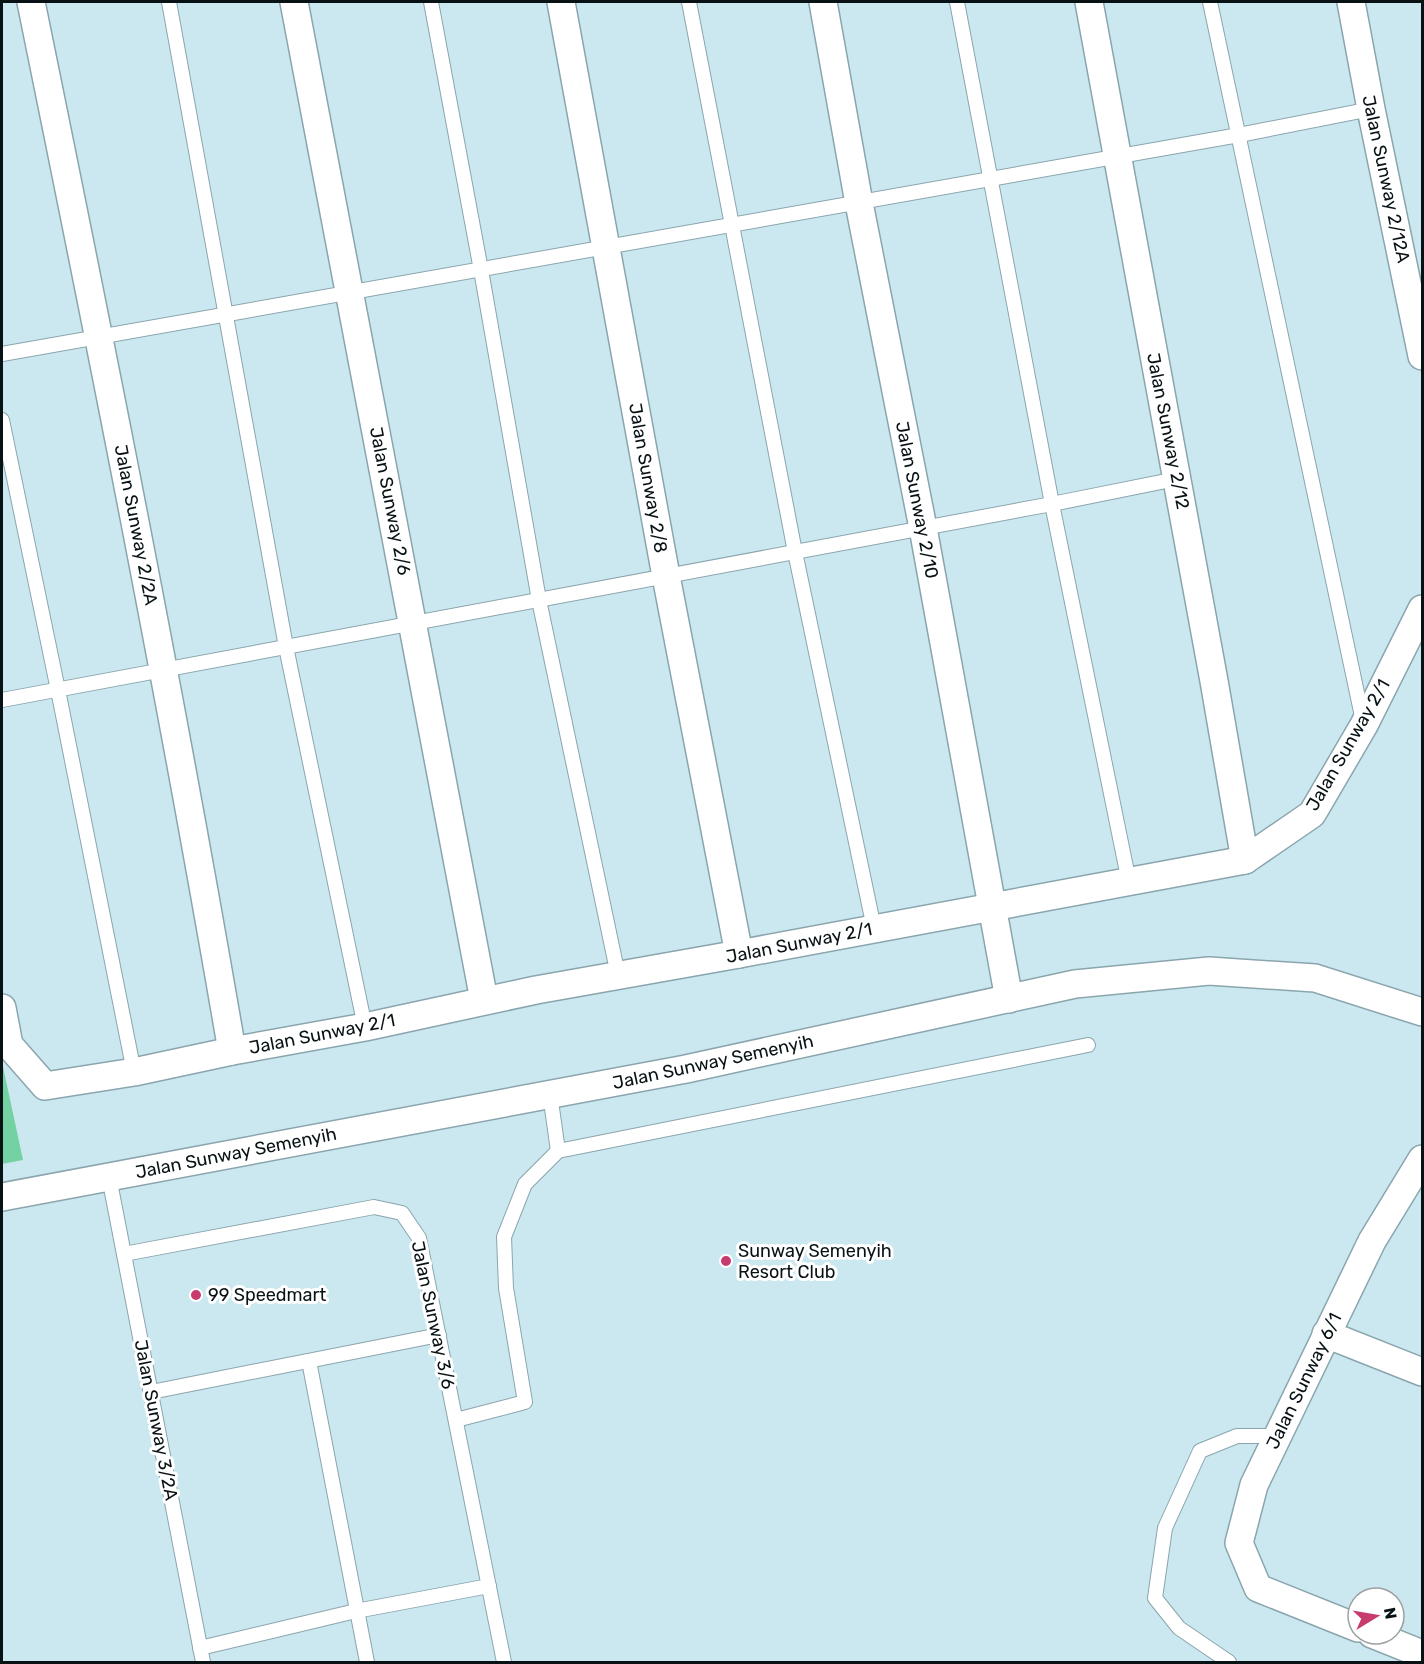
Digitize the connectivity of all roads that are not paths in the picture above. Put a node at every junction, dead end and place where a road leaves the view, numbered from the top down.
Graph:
1 (31, 2) edge
2 (169, 2) edge
3 (294, 2) edge
4 (431, 2) edge
5 (561, 2) edge
6 (689, 2) edge
7 (824, 2) edge
8 (957, 2) edge
9 (1089, 2) edge
10 (1210, 2) edge
11 (1351, 2) edge
12 (1371, 109) junction
13 (1239, 135) junction
14 (1117, 157) junction
15 (991, 180) junction
16 (859, 203) junction
17 (732, 225) junction
18 (607, 247) junction
19 (481, 270) junction
20 (350, 293) junction
21 (226, 315) junction
22 (100, 337) junction
23 (2, 354) edge
24 (1422, 356) edge
25 (2, 420) edge
26 (1176, 479) junction
27 (1052, 504) junction
28 (923, 528) junction
29 (795, 552) junction
30 (666, 576) junction
31 (539, 600) junction
32 (1422, 609) edge
33 (414, 623) junction
34 (286, 647) junction
35 (163, 670) junction
36 (58, 690) junction
37 (2, 700) edge
38 (1364, 725) junction
39 (1245, 860) junction
40 (1129, 882) junction
41 (992, 907) junction
42 (874, 928) junction
43 (739, 954) junction
44 (618, 975) junction
45 (1009, 999) junction
46 (484, 1000) junction
47 (2, 1008) edge
48 (1422, 1012) edge
49 (365, 1027) junction
50 (1088, 1045) dead end
51 (232, 1051) junction
52 (134, 1072) junction
53 (550, 1094) junction
54 (558, 1151) junction
55 (1422, 1159) edge
56 (109, 1178) junction
57 (2, 1197) edge
58 (124, 1254) junction
59 (1326, 1334) junction
60 (439, 1335) junction
61 (309, 1361) junction
62 (1422, 1372) edge
63 (151, 1392) junction
64 (456, 1420) junction
65 (1278, 1436) junction
66 (489, 1586) junction
67 (356, 1611) junction
68 (1346, 1623) edge
69 (1402, 1646) edge
70 (200, 1648) junction
71 (1422, 1654) edge
72 (203, 1662) edge
73 (367, 1662) edge
74 (504, 1662) edge
75 (1229, 1662) edge

1 - 22 street, Jalan Sunway 2/2A
2 - 21 lane
3 - 20 street, Jalan Sunway 2/6
4 - 19 lane
5 - 18 street, Jalan Sunway 2/8
6 - 17 lane
7 - 16 street, Jalan Sunway 2/10
8 - 15 lane
9 - 14 street, Jalan Sunway 2/12
10 - 13 lane
11 - 12 street, Jalan Sunway 2/12A
12 - 13 lane
12 - 24 street, Jalan Sunway 2/12A
13 - 14 lane
13 - 38 lane
14 - 15 lane
14 - 26 street, Jalan Sunway 2/12
15 - 16 lane
15 - 27 lane
16 - 17 lane
16 - 28 street, Jalan Sunway 2/10
17 - 18 lane
17 - 29 lane
18 - 19 lane
18 - 30 street, Jalan Sunway 2/8
19 - 20 lane
19 - 31 lane
20 - 21 lane
20 - 33 street, Jalan Sunway 2/6
21 - 22 lane
21 - 34 lane
22 - 23 lane
22 - 35 street, Jalan Sunway 2/2A
25 - 36 lane
26 - 27 lane
26 - 39 street, Jalan Sunway 2/12
27 - 28 lane
27 - 40 lane
28 - 29 lane
28 - 41 street, Jalan Sunway 2/10
29 - 30 lane
29 - 42 lane
30 - 31 lane
30 - 43 street, Jalan Sunway 2/8
31 - 33 lane
31 - 44 lane
32 - 38 street, Jalan Sunway 2/1
33 - 34 lane
33 - 46 street, Jalan Sunway 2/6
34 - 35 lane
34 - 49 lane
35 - 36 lane
35 - 51 street, Jalan Sunway 2/2A
36 - 37 lane
36 - 52 lane
38 - 39 street, Jalan Sunway 2/1
39 - 40 street, Jalan Sunway 2/1
40 - 41 street, Jalan Sunway 2/1
41 - 42 street, Jalan Sunway 2/1
41 - 45 street, Jalan Sunway 2/10
42 - 43 street, Jalan Sunway 2/1
43 - 44 street, Jalan Sunway 2/1
44 - 46 street, Jalan Sunway 2/1
45 - 48 street, Jalan Sunway Semenyih
45 - 53 street, Jalan Sunway Semenyih
46 - 49 street, Jalan Sunway 2/1
47 - 52 street, Jalan Sunway 2/1
49 - 51 street, Jalan Sunway 2/1
50 - 54 lane
51 - 52 street, Jalan Sunway 2/1
53 - 54 lane
53 - 56 street, Jalan Sunway Semenyih
54 - 64 lane
55 - 59 street, Jalan Sunway 6/1
56 - 57 street, Jalan Sunway Semenyih
56 - 58 lane, Jalan Sunway 3/2A
58 - 60 lane, Jalan Sunway 3/6
58 - 63 lane, Jalan Sunway 3/2A
59 - 62 street
59 - 65 street, Jalan Sunway 6/1
60 - 61 lane
60 - 64 lane, Jalan Sunway 3/6
61 - 63 lane
61 - 67 lane
63 - 70 lane, Jalan Sunway 3/2A
64 - 66 lane, Jalan Sunway 3/6
65 - 68 street, Jalan Sunway 6/1
65 - 75 lane
66 - 67 lane
66 - 74 lane, Jalan Sunway 3/6
67 - 70 lane
67 - 73 lane
69 - 71 street
70 - 72 lane, Jalan Sunway 3/2A

